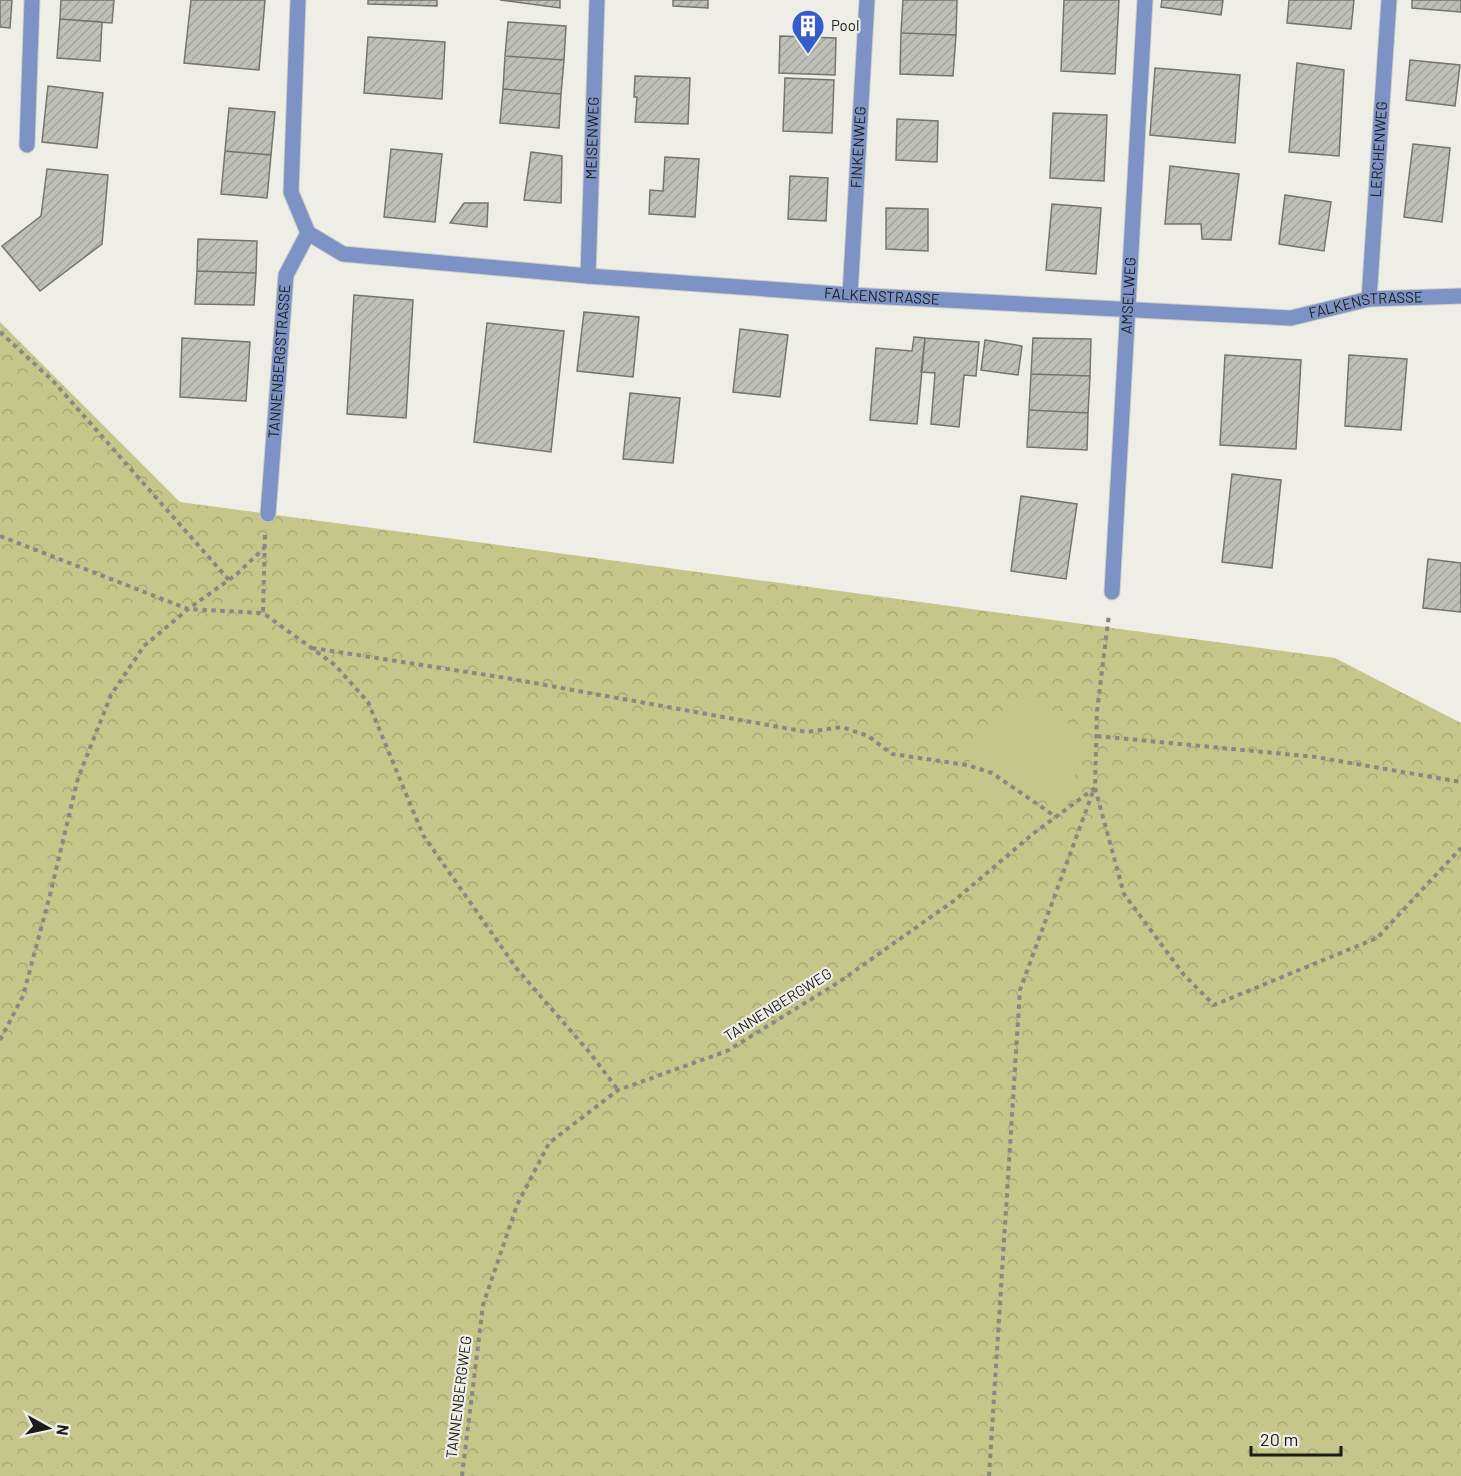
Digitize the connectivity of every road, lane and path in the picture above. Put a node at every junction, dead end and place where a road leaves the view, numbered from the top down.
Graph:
1 (32, 0) edge
2 (298, 0) edge
3 (597, 0) edge
4 (867, 0) edge
5 (1145, 0) edge
6 (1389, 0) edge
7 (27, 145) dead end
8 (308, 233) junction
9 (588, 276) junction
10 (850, 295) junction
11 (1461, 296) edge
12 (1369, 299) junction
13 (1129, 310) junction
14 (0, 332) edge
15 (268, 514) joint
16 (0, 536) edge
17 (264, 548) junction
18 (229, 580) junction
19 (1112, 592) joint
20 (188, 609) junction
21 (263, 613) junction
22 (312, 648) junction
23 (1097, 736) junction
24 (1461, 782) edge
25 (1095, 788) junction
26 (1056, 817) junction
27 (1461, 848) edge
28 (0, 1040) edge
29 (618, 1090) junction
30 (462, 1476) edge
31 (989, 1476) edge

1 - 7 street
2 - 8 street
3 - 9 street, MEISENWEG
4 - 10 street, FINKENWEG
5 - 13 street, AMSELWEG
6 - 12 street, LERCHENWEG
8 - 9 street, FALKENSTRASSE
8 - 15 street, TANNENBERGSTRASSE
9 - 10 street, FALKENSTRASSE
10 - 13 street, FALKENSTRASSE
11 - 12 street, FALKENSTRASSE
12 - 13 street, FALKENSTRASSE
13 - 19 street, AMSELWEG
14 - 18 path
15 - 17 path
16 - 20 path
17 - 18 path
17 - 21 path
18 - 20 path
19 - 23 path
20 - 21 path
20 - 28 path
21 - 22 path
22 - 26 path
22 - 29 path
23 - 24 path
23 - 25 path
25 - 26 path, TANNENBERGWEG
25 - 27 path
25 - 31 path
26 - 29 path, TANNENBERGWEG
29 - 30 path, TANNENBERGWEG

